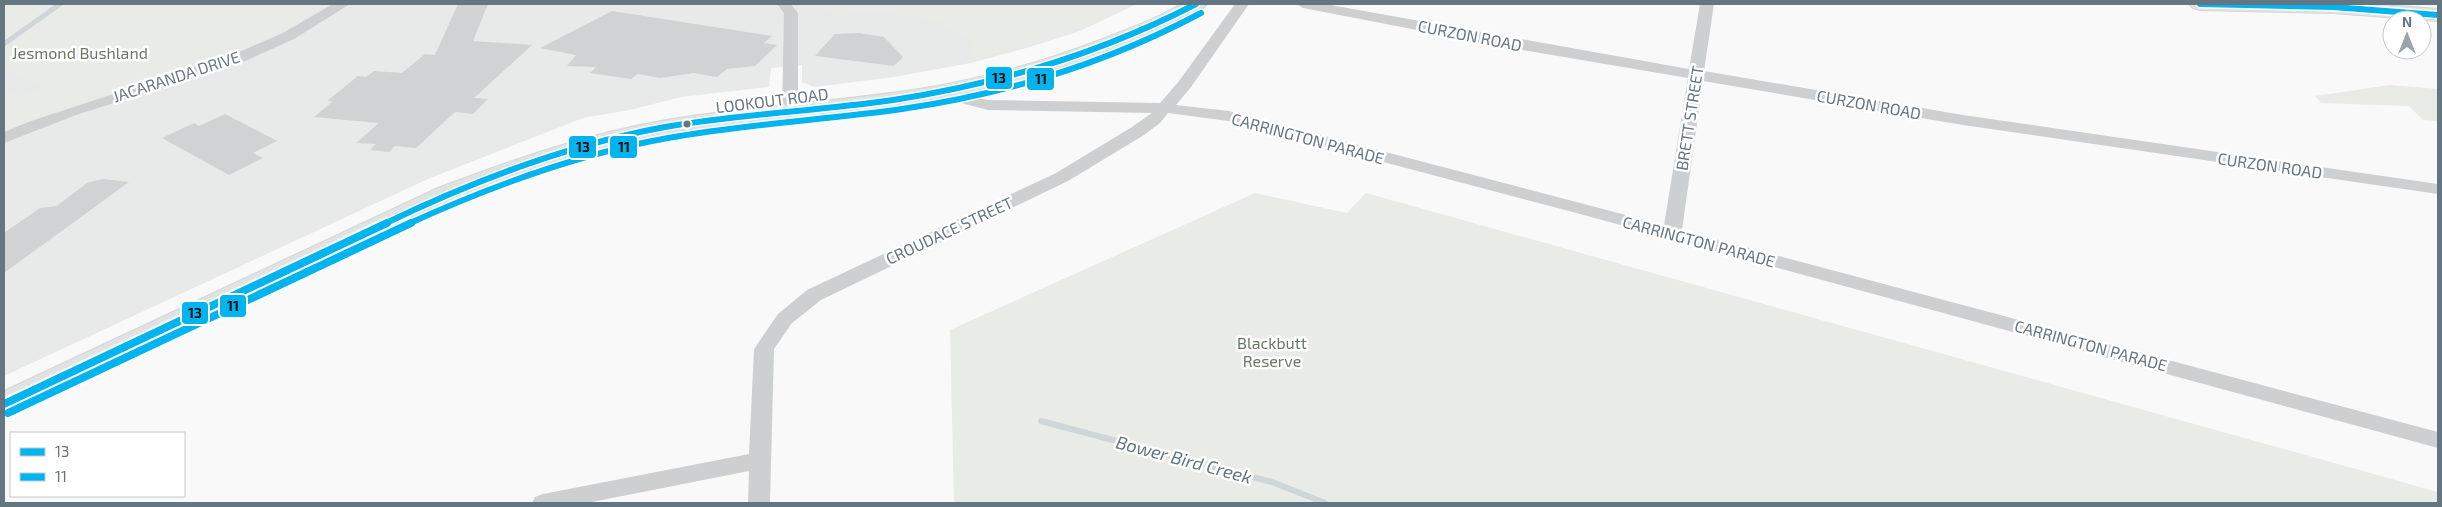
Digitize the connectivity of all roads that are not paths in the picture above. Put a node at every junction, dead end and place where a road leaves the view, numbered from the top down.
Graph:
1 (343, 4) edge
2 (784, 4) edge
3 (1164, 4) edge
4 (1196, 4) edge
5 (1242, 4) edge
6 (1302, 4) edge
7 (1707, 4) edge
8 (2200, 4) edge
9 (2332, 6) edge
10 (2438, 15) edge
11 (1696, 74) junction
12 (956, 89) junction
13 (790, 105) junction
14 (1164, 108) junction
15 (4, 138) edge
16 (2438, 189) edge
17 (1672, 233) junction
18 (4, 390) edge
19 (4, 404) edge
20 (2438, 440) edge
21 (761, 460) junction
22 (543, 503) edge
23 (759, 503) edge

1 - 15 street, JACARANDA DRIVE
2 - 13 street
3 - 13 main road, LOOKOUT ROAD
4 - 12 main road, LOOKOUT ROAD
5 - 14 street, CROUDACE STREET
6 - 11 street, CURZON ROAD
7 - 11 street, BRETT STREET
8 - 9 main road
9 - 10 main road
11 - 16 street, CURZON ROAD
11 - 17 street, BRETT STREET
12 - 13 main road, LOOKOUT ROAD
12 - 14 street, CARRINGTON PARADE
13 - 18 main road, LOOKOUT ROAD
13 - 19 main road, LOOKOUT ROAD
14 - 17 street, CARRINGTON PARADE
14 - 21 street, CROUDACE STREET
17 - 20 street, CARRINGTON PARADE
21 - 22 street
21 - 23 street, CROUDACE STREET

